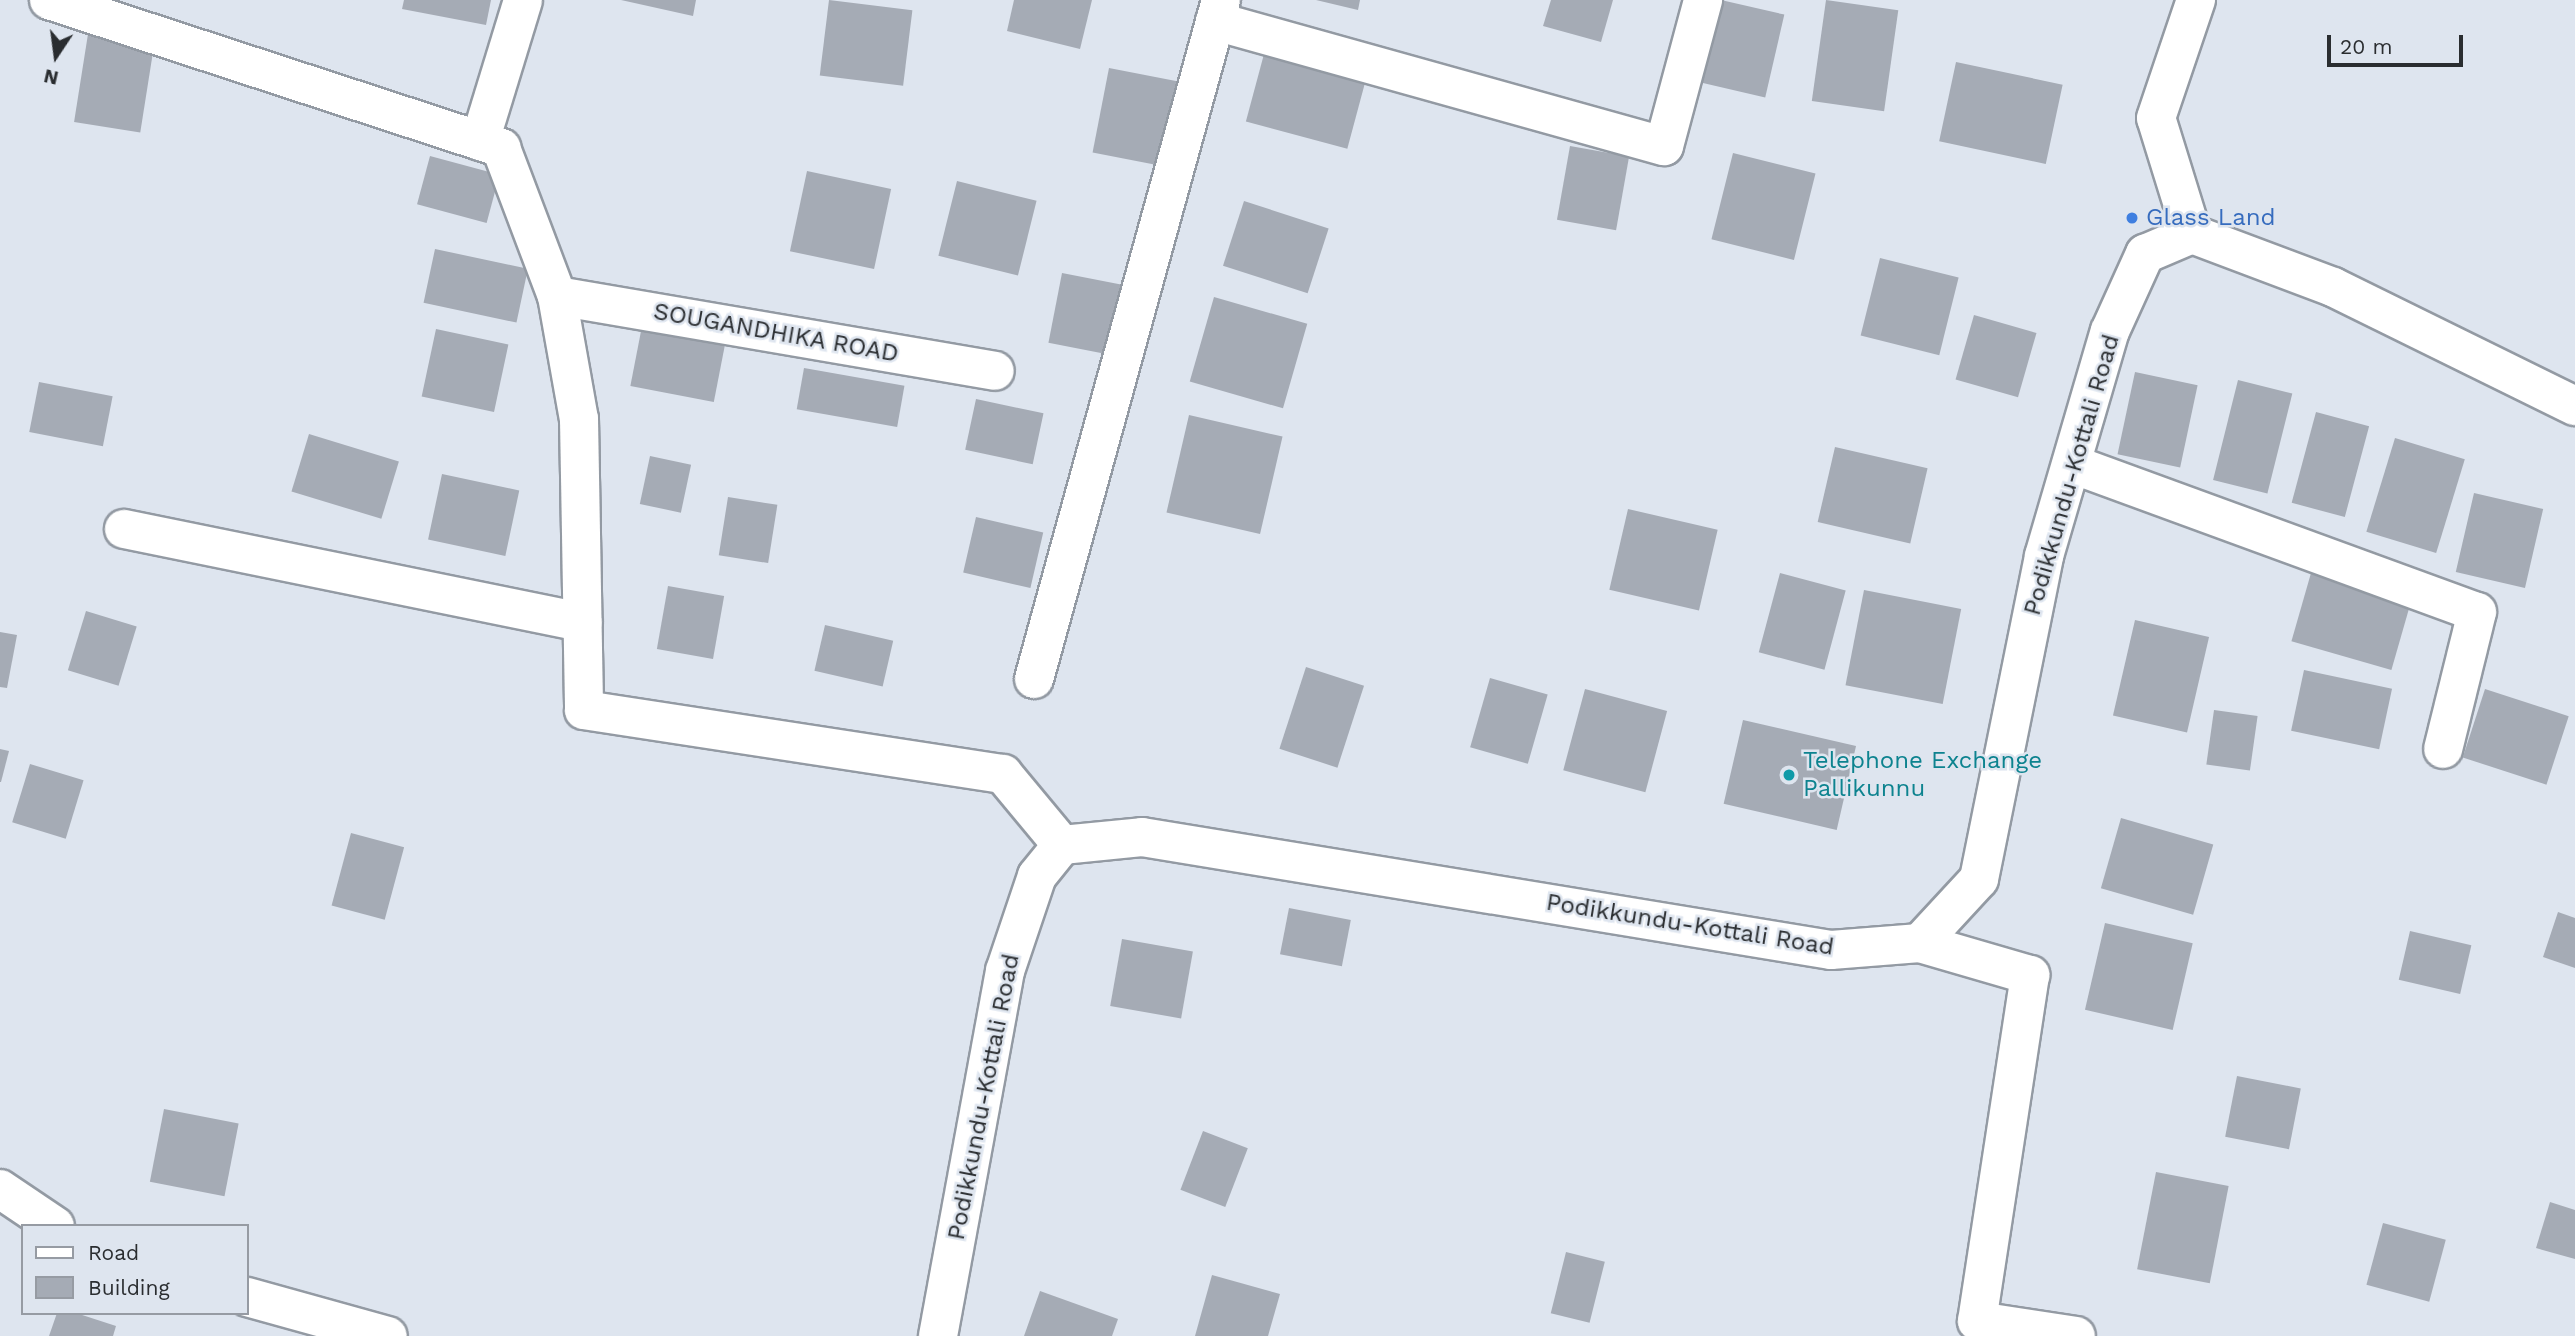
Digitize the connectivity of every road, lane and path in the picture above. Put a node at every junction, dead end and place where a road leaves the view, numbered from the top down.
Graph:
1 (49, 0) edge
2 (523, 0) edge
3 (1703, 0) edge
4 (2196, 0) edge
5 (1218, 11) edge
6 (480, 141) junction
7 (2192, 234) junction
8 (557, 296) junction
9 (995, 371) dead end
10 (2575, 406) edge
11 (2072, 464) junction
12 (124, 529) dead end
13 (583, 622) junction
14 (1034, 679) dead end
15 (2442, 749) dead end
16 (1062, 845) junction
17 (1920, 943) junction
18 (0, 1188) edge
19 (52, 1224) edge
20 (248, 1297) edge
21 (388, 1336) edge
22 (938, 1336) edge
23 (2076, 1336) edge

1 - 6 street
2 - 6 street
3 - 5 street
4 - 7 street
5 - 14 street
6 - 8 street
7 - 10 street
7 - 11 street, Podikkundu-Kottali Road
8 - 9 street, SOUGANDHIKA ROAD
8 - 13 street
11 - 15 street
11 - 17 street, Podikkundu-Kottali Road
12 - 13 street
13 - 16 street
16 - 17 street, Podikkundu-Kottali Road
16 - 22 street, Podikkundu-Kottali Road
17 - 23 street
18 - 19 street
20 - 21 street

